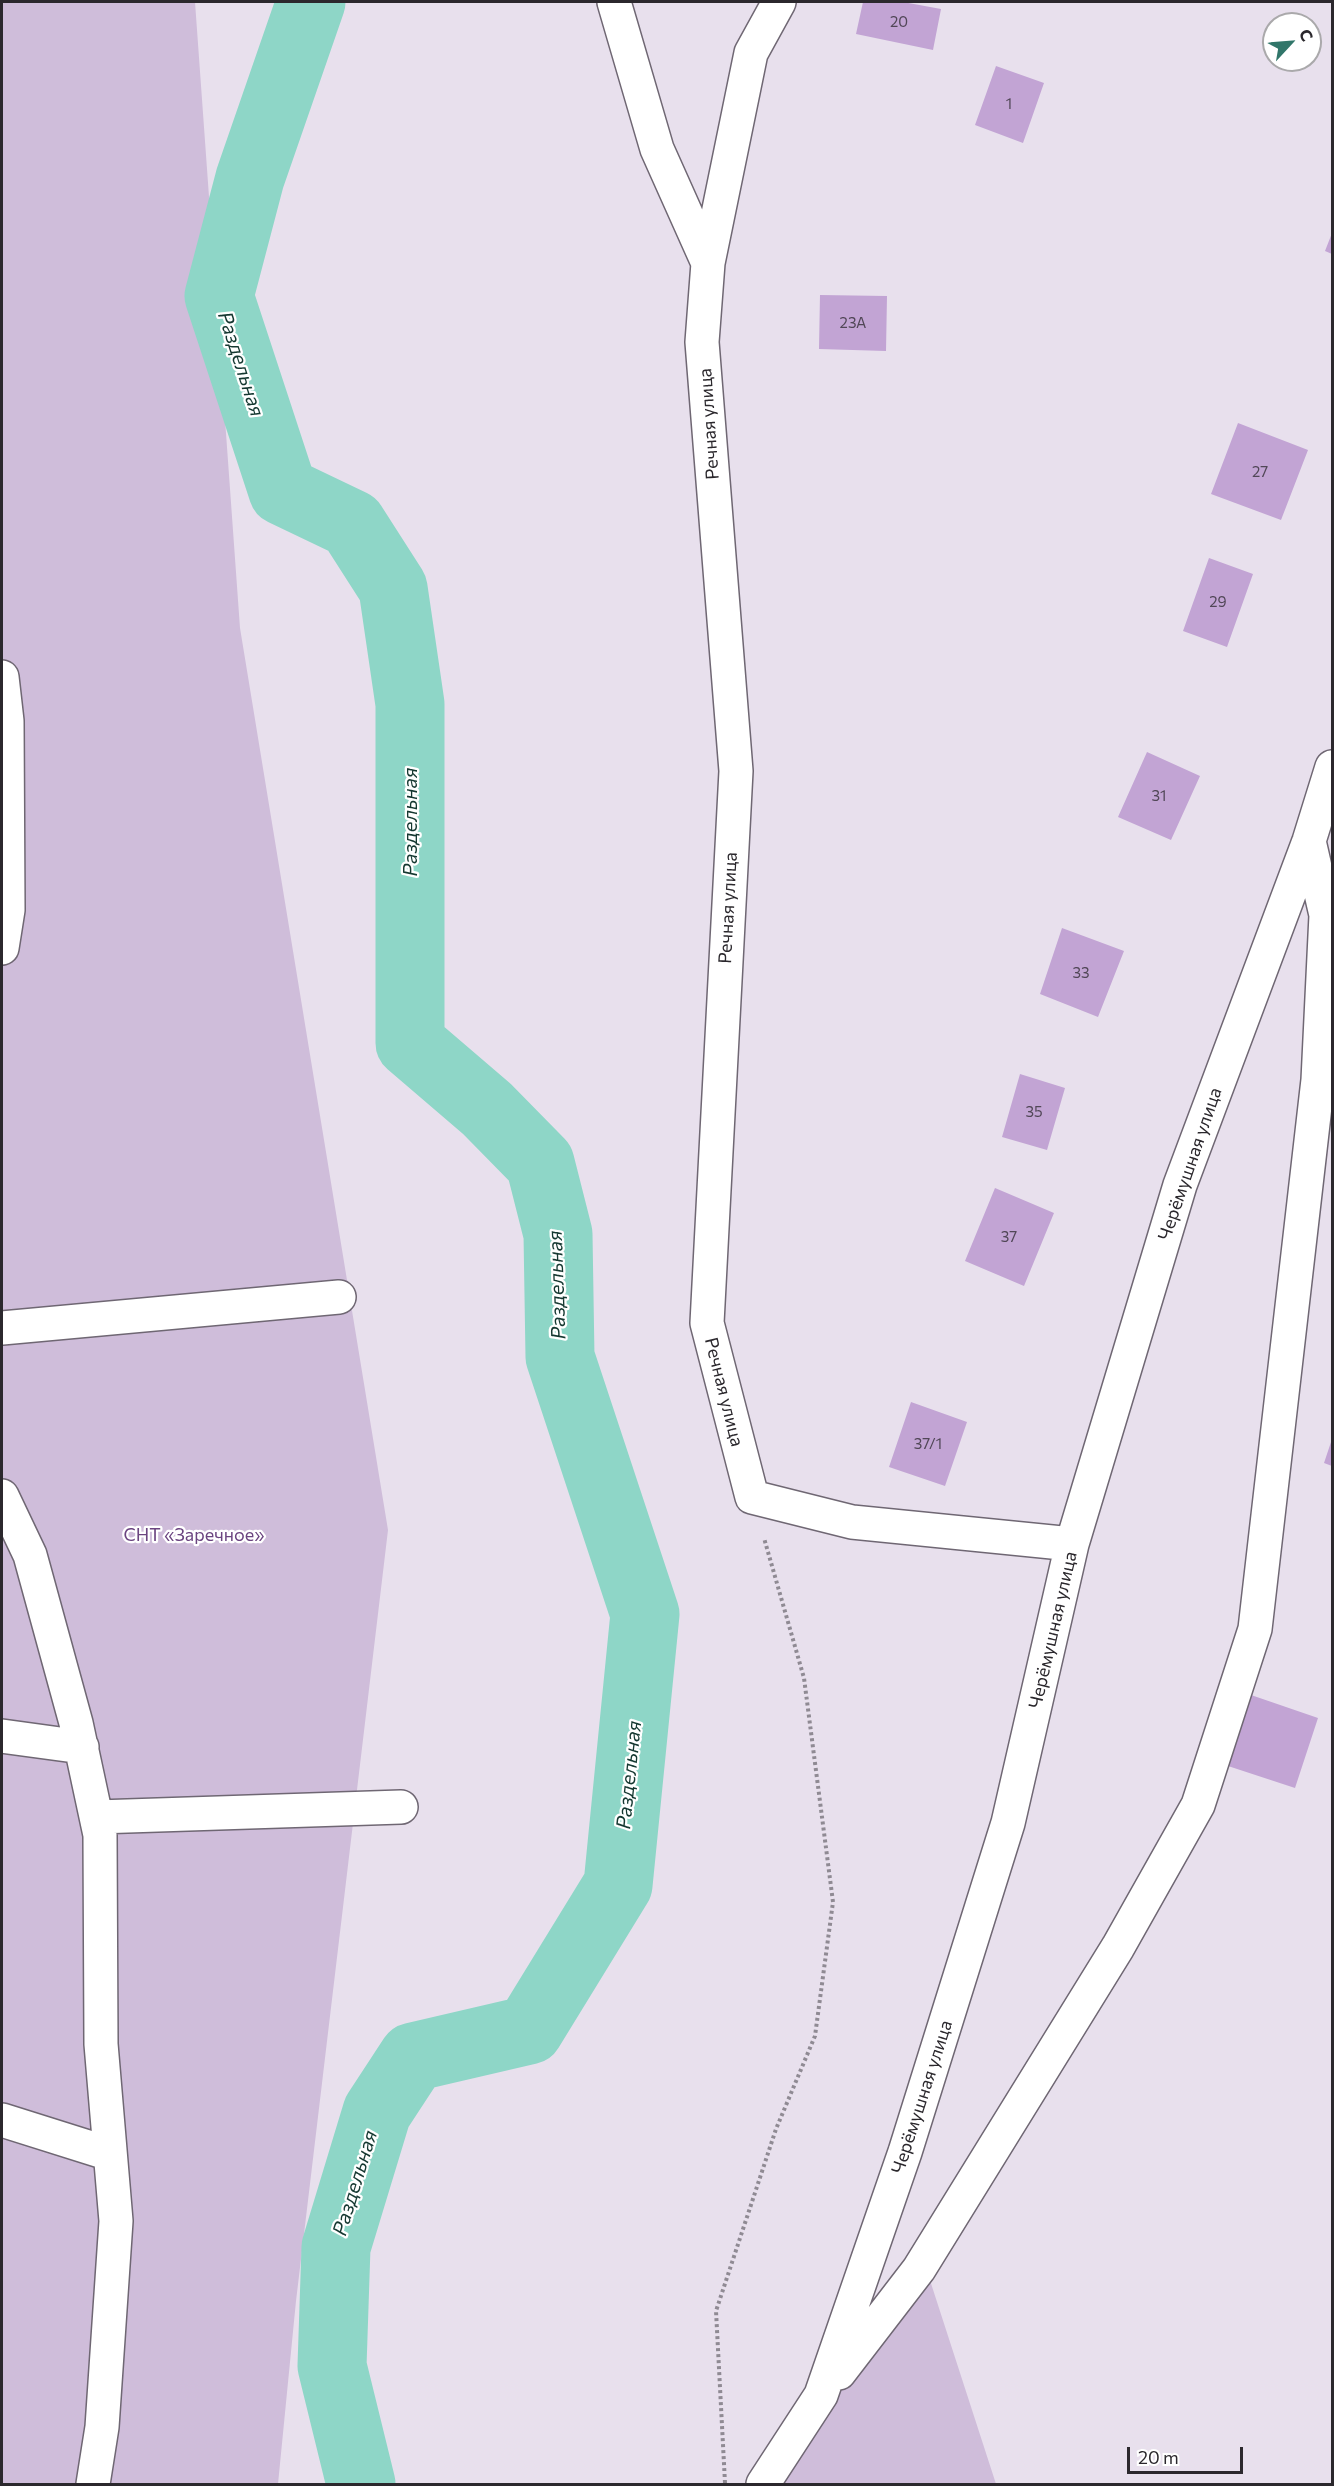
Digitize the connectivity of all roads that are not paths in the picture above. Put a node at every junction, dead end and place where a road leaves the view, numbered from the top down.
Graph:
1 (614, 2) edge
2 (779, 2) edge
3 (708, 263) junction
4 (2, 677) edge
5 (1332, 767) edge
6 (1321, 850) edge
7 (2, 948) edge
8 (339, 1297) dead end
9 (2, 1328) edge
10 (2, 1496) edge
11 (1072, 1544) junction
12 (2, 1736) edge
13 (82, 1747) junction
14 (402, 1807) dead end
15 (97, 1817) junction
16 (2, 2120) edge
17 (110, 2154) junction
18 (821, 2395) junction
19 (93, 2484) edge
20 (763, 2484) edge

1 - 3 street
2 - 3 street, Речная улица
3 - 11 street, Речная улица
4 - 7 street
5 - 6 street, Черёмушная улица
6 - 11 street, Черёмушная улица
6 - 18 street
8 - 9 street
10 - 13 street
11 - 18 street, Черёмушная улица
12 - 13 street
13 - 15 street
14 - 15 street
15 - 17 street
16 - 17 street
17 - 19 street
18 - 20 street, Черёмушная улица

